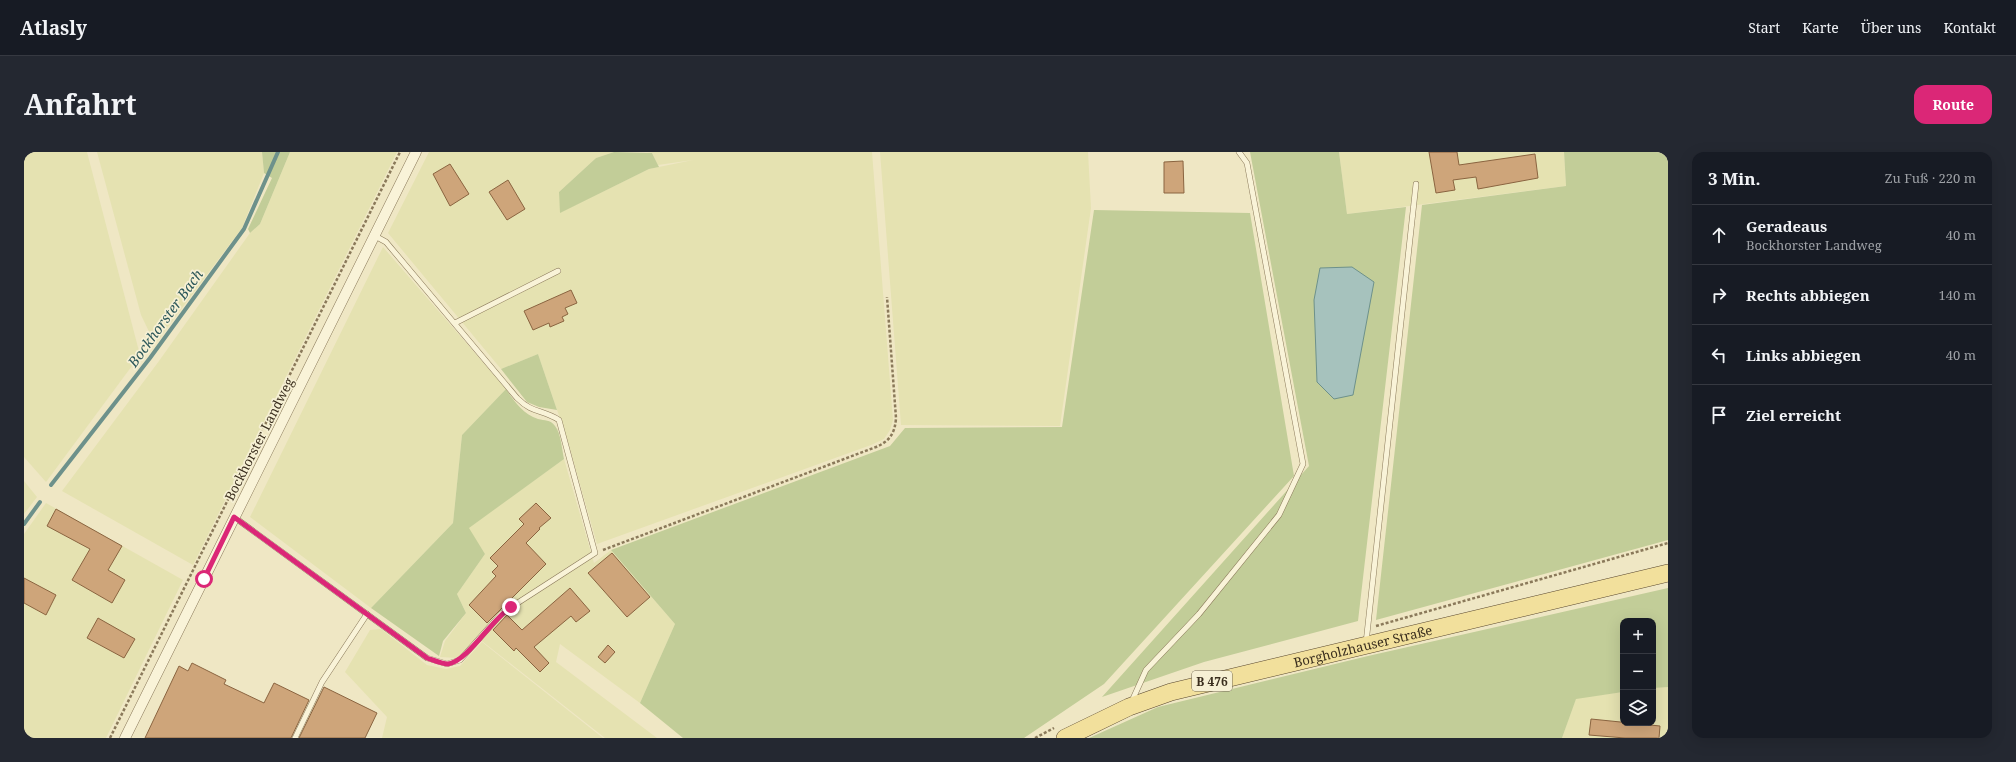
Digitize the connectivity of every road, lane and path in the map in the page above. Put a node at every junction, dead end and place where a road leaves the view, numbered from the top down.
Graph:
1 (400, 152) edge
2 (416, 152) edge
3 (1239, 152) edge
4 (1416, 184) dead end
5 (375, 236) junction
6 (558, 271) dead end
7 (887, 297) dead end
8 (455, 323) junction
9 (234, 517) junction
10 (595, 553) junction
11 (1668, 573) edge
12 (367, 614) junction
13 (1366, 646) junction
14 (1129, 707) junction
15 (110, 738) edge
16 (125, 738) edge
17 (295, 738) edge
18 (1065, 738) edge

1 - 15 path
2 - 5 street, Bockhorster Landweg
3 - 14 lane
4 - 13 lane
5 - 8 lane
5 - 9 street, Bockhorster Landweg
6 - 8 lane
7 - 10 path
8 - 10 lane
9 - 12 lane
9 - 16 street, Bockhorster Landweg
10 - 12 lane
11 - 13 main road, Borgholzhauser Straße / B 476
12 - 17 lane
13 - 14 main road, Borgholzhauser Straße / B 476
14 - 18 main road, Borgholzhauser Straße / B 476

